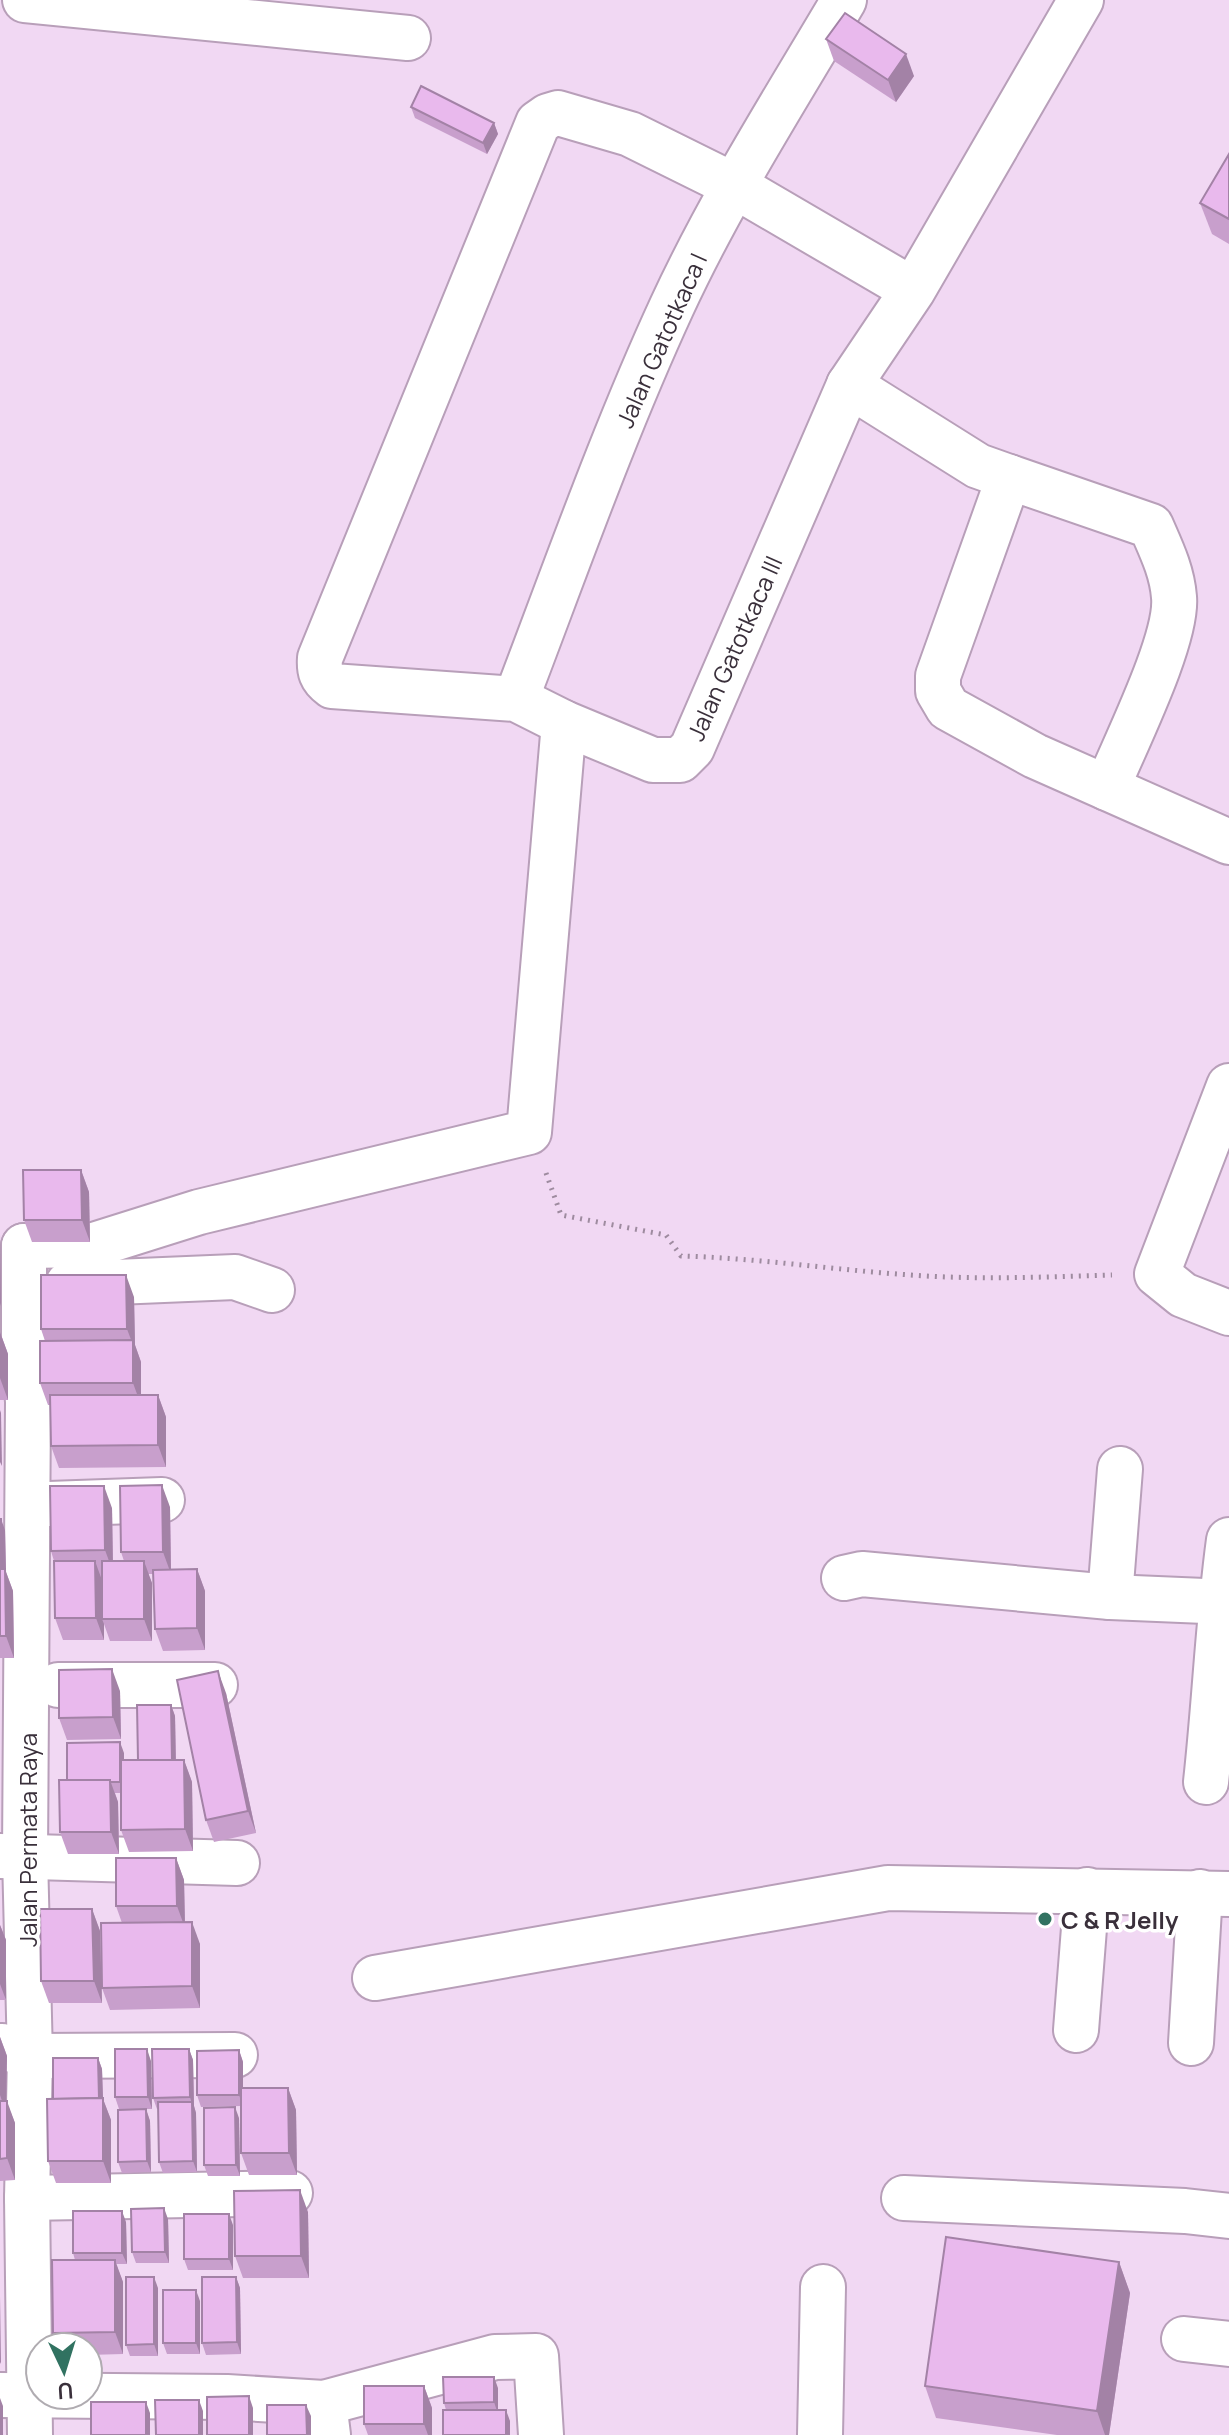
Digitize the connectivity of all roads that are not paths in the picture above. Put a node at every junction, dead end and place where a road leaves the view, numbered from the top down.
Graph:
1 (25, 0) edge
2 (844, 0) edge
3 (1081, 0) edge
4 (408, 38) dead end
5 (735, 186) junction
6 (913, 290) junction
7 (849, 385) junction
8 (1009, 477) junction
9 (516, 699) junction
10 (564, 723) junction
11 (1107, 788) junction
12 (1229, 842) edge
13 (1229, 1086) edge
14 (16, 1253) edge
15 (272, 1290) dead end
16 (1229, 1313) edge
17 (12, 1346) edge
18 (1120, 1469) dead end
19 (162, 1500) edge
20 (18, 1516) edge
21 (1229, 1540) edge
22 (844, 1578) dead end
23 (1110, 1597) junction
24 (1225, 1601) edge
25 (215, 1685) edge
26 (17, 1696) edge
27 (1206, 1782) dead end
28 (13, 1856) edge
29 (237, 1863) dead end
30 (1087, 1890) junction
31 (1214, 1893) edge
32 (375, 1978) dead end
33 (1076, 2030) dead end
34 (1191, 2043) dead end
35 (15, 2050) edge
36 (235, 2055) edge
37 (290, 2193) edge
38 (904, 2198) dead end
39 (19, 2208) edge
40 (1229, 2216) edge
41 (823, 2287) dead end
42 (1184, 2339) dead end
43 (1229, 2344) edge
44 (20, 2409) edge
45 (326, 2419) edge
46 (541, 2435) edge
47 (820, 2435) edge

1 - 4 street
2 - 5 street, Jalan Gatotkaca I
3 - 6 street, Jalan Gatotkaca III
5 - 6 street
5 - 9 street, Jalan Gatotkaca I
5 - 9 street, Jalan Gatotkaca III
6 - 7 street, Jalan Gatotkaca III
7 - 8 street
7 - 10 street, Jalan Gatotkaca III
8 - 11 street
8 - 11 street
9 - 10 street, Jalan Gatotkaca III
10 - 14 street
11 - 12 street
13 - 16 street
14 - 15 street
14 - 17 street, Jalan Permata Raya
17 - 20 street, Jalan Permata Raya
18 - 23 street
19 - 20 street
20 - 26 street, Jalan Permata Raya
21 - 24 street
22 - 23 street
23 - 24 street
24 - 27 street
25 - 26 street
26 - 28 street, Jalan Permata Raya
28 - 29 street
28 - 35 street, Jalan Permata Raya
30 - 31 street
30 - 32 street
30 - 33 street
31 - 34 street
35 - 36 street
35 - 39 street, Jalan Permata Raya
37 - 39 street
38 - 40 street
39 - 44 street, Jalan Permata Raya
41 - 47 street
42 - 43 street
44 - 45 street
45 - 46 street

